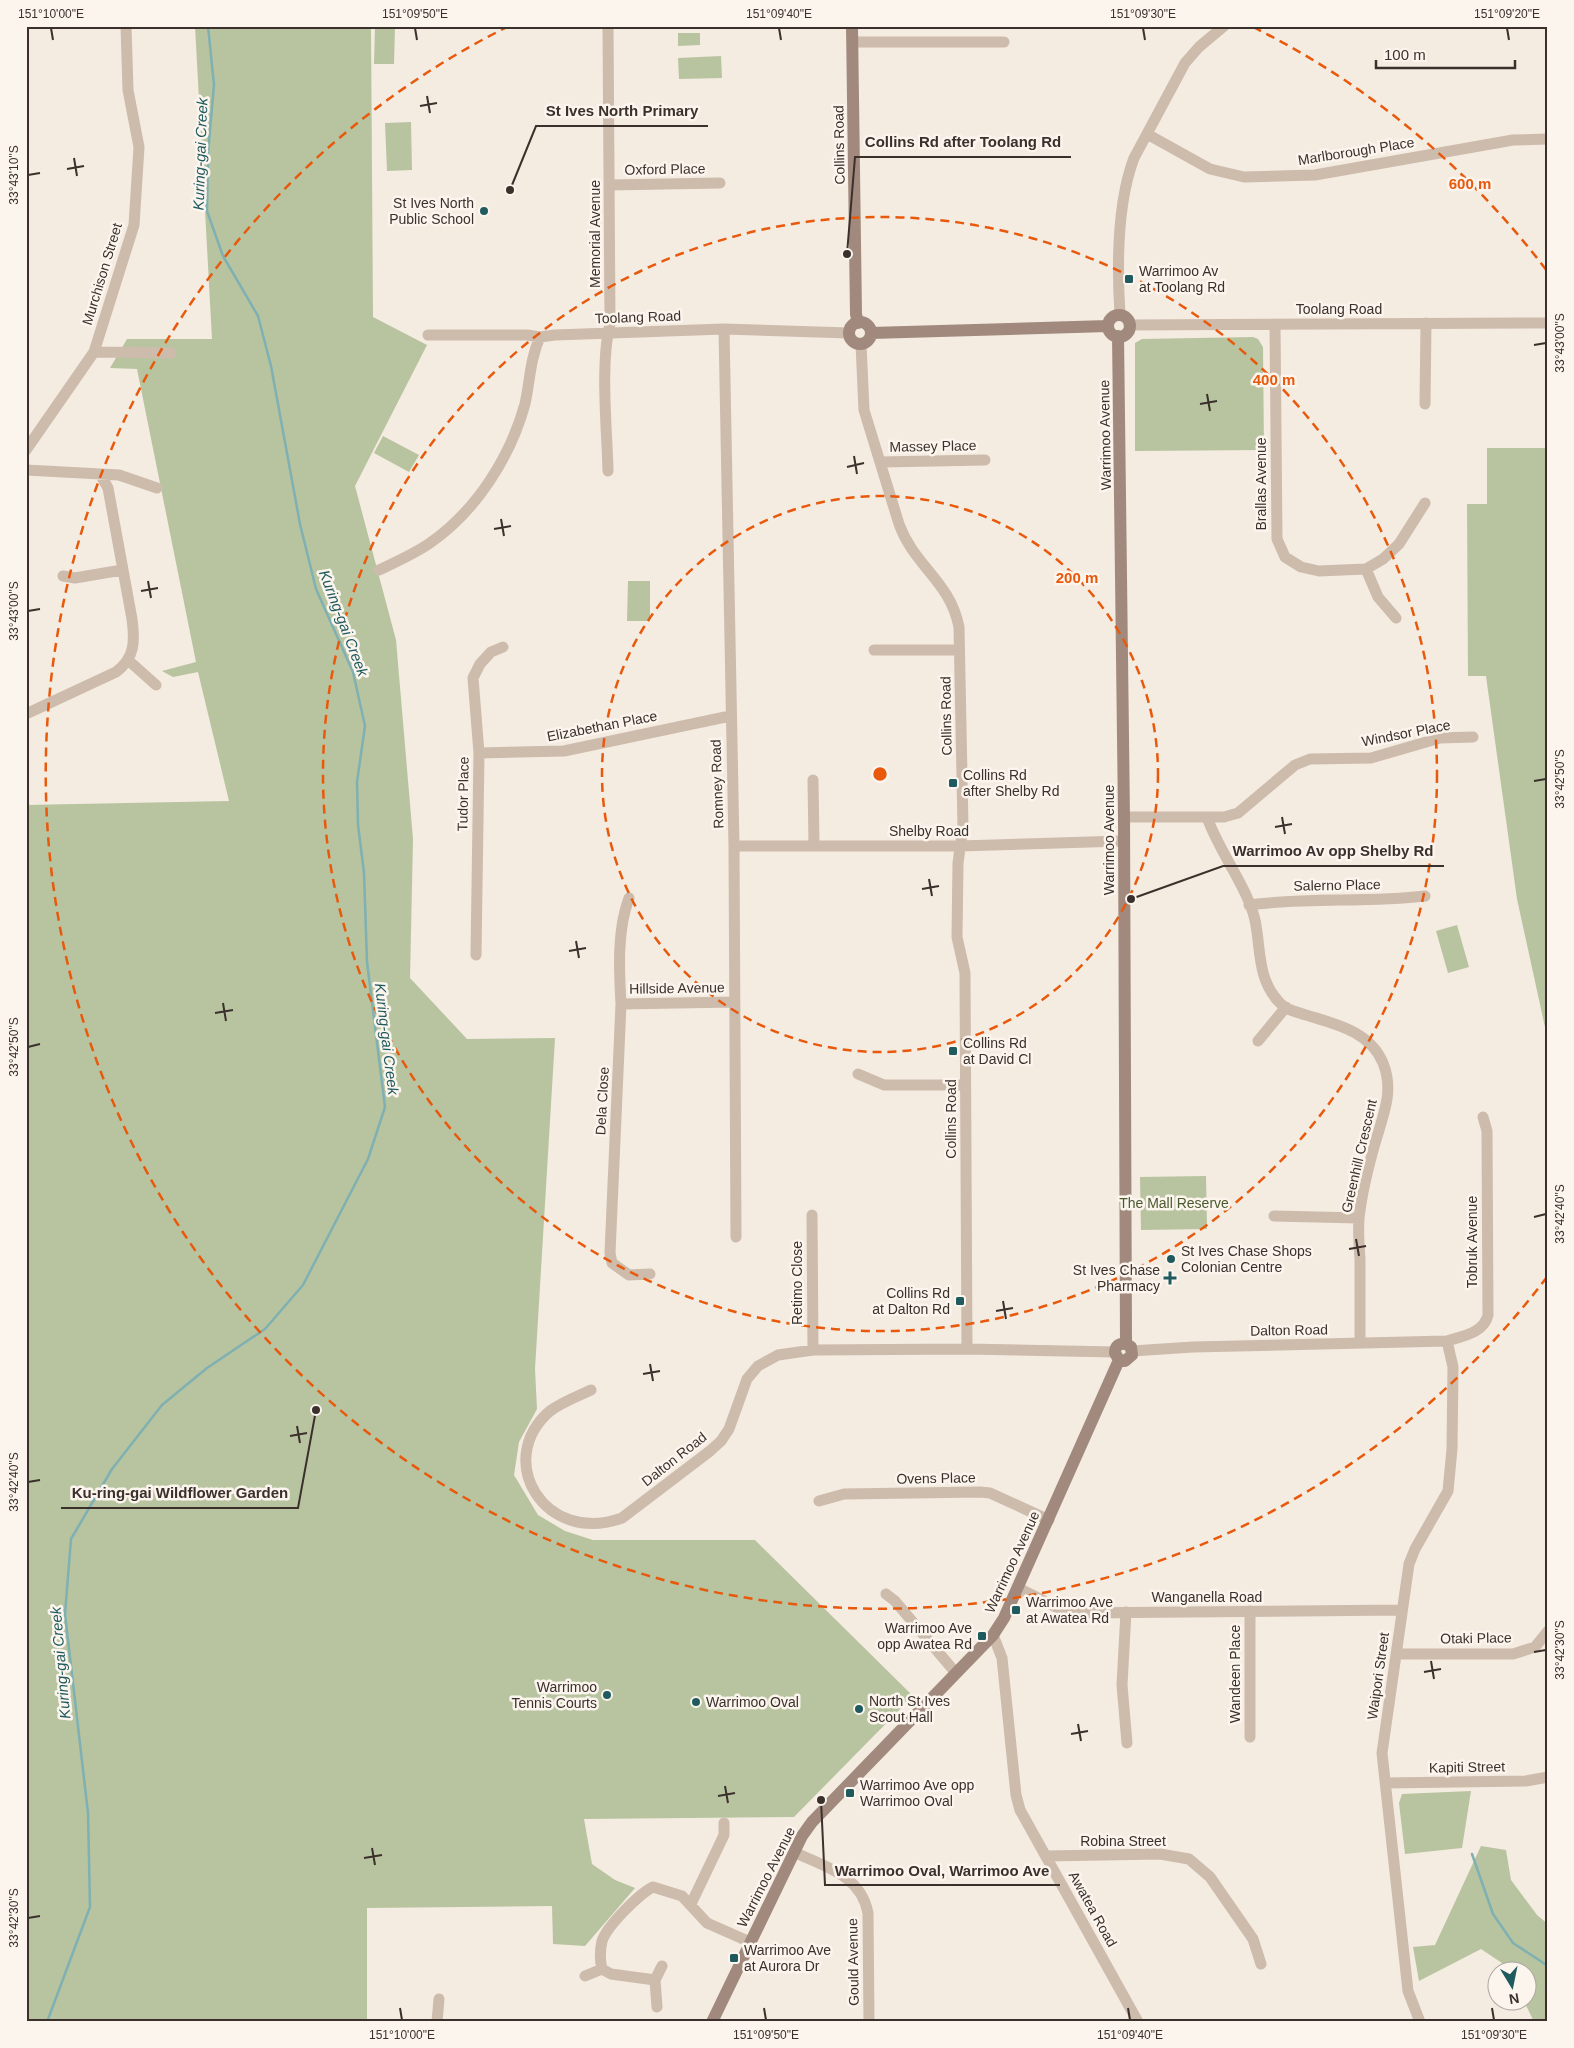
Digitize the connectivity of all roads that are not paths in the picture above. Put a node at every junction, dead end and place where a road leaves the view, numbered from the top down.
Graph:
1 (126, 26) edge
2 (608, 26) edge
3 (852, 26) edge
4 (1224, 26) edge
5 (853, 42) junction
6 (1004, 42) dead end
7 (1147, 134) junction
8 (1548, 139) edge
9 (720, 183) dead end
10 (610, 185) junction
11 (1120, 315) junction
12 (1548, 322) edge
13 (858, 323) junction
14 (1426, 323) junction
15 (1275, 324) junction
16 (1130, 325) junction
17 (1108, 326) junction
18 (724, 329) junction
19 (608, 333) junction
20 (849, 333) junction
21 (871, 333) junction
22 (428, 335) dead end
23 (1118, 336) junction
24 (540, 338) junction
25 (861, 344) junction
26 (94, 352) junction
27 (171, 353) dead end
28 (1425, 404) dead end
29 (26, 450) edge
30 (985, 460) dead end
31 (881, 462) junction
32 (26, 470) edge
33 (608, 470) dead end
34 (100, 474) junction
35 (158, 488) dead end
36 (1425, 503) dead end
37 (1366, 569) junction
38 (122, 570) junction
39 (379, 570) dead end
40 (63, 576) dead end
41 (1396, 618) dead end
42 (503, 647) dead end
43 (874, 650) dead end
44 (959, 650) junction
45 (128, 660) junction
46 (156, 685) dead end
47 (26, 714) edge
48 (730, 716) junction
49 (1473, 737) dead end
50 (479, 754) junction
51 (813, 780) dead end
52 (1207, 817) junction
53 (1124, 818) junction
54 (1124, 841) junction
55 (814, 845) junction
56 (734, 846) junction
57 (960, 846) junction
58 (1425, 896) dead end
59 (629, 898) dead end
60 (1250, 905) junction
61 (476, 955) dead end
62 (733, 1002) junction
63 (621, 1004) junction
64 (1286, 1007) junction
65 (1258, 1041) dead end
66 (858, 1074) dead end
67 (965, 1085) junction
68 (1483, 1118) dead end
69 (812, 1215) dead end
70 (1274, 1216) dead end
71 (1359, 1218) junction
72 (736, 1238) dead end
73 (650, 1274) dead end
74 (1447, 1341) junction
75 (1360, 1343) junction
76 (1129, 1347) junction
77 (967, 1349) junction
78 (813, 1350) junction
79 (1117, 1356) junction
80 (591, 1390) dead end
81 (819, 1501) dead end
82 (1049, 1520) junction
83 (1018, 1588) junction
84 (886, 1594) dead end
85 (1401, 1610) junction
86 (1250, 1611) junction
87 (1126, 1612) junction
88 (1548, 1631) edge
89 (993, 1634) junction
90 (1396, 1654) junction
91 (955, 1672) junction
92 (1250, 1736) dead end
93 (1127, 1743) dead end
94 (1548, 1777) edge
95 (1386, 1782) junction
96 (724, 1823) dead end
97 (794, 1852) junction
98 (1046, 1856) junction
99 (691, 1904) junction
100 (750, 1942) junction
101 (1261, 1964) dead end
102 (662, 1966) dead end
103 (602, 1969) junction
104 (585, 1976) dead end
105 (655, 1980) junction
106 (439, 1998) dead end
107 (657, 2007) dead end
108 (437, 2022) edge
109 (712, 2022) edge
110 (869, 2022) edge
111 (1138, 2022) edge
112 (1420, 2022) edge

1 - 26 street, Murchison Street
2 - 10 street, Memorial Avenue
3 - 5 street, Collins Road
4 - 7 street
5 - 6 street
5 - 13 street, Collins Road
7 - 8 street, Marlborough Place
7 - 11 street
9 - 10 street, Oxford Place
10 - 19 street, Memorial Avenue
11 - 16 street
11 - 17 street
12 - 14 street, Toolang Road
13 - 20 street
13 - 21 street
14 - 15 street, Toolang Road
14 - 28 street
15 - 16 street, Toolang Road
15 - 37 street, Brallas Avenue
16 - 23 street
17 - 21 street
17 - 23 street
18 - 19 street, Toolang Road
18 - 20 street, Toolang Road
18 - 48 street, Romney Road
19 - 24 street, Toolang Road
19 - 33 street, Memorial Avenue
20 - 25 street
21 - 25 street
22 - 24 street, Toolang Road
23 - 53 street, Warrimoo Avenue
24 - 39 street
25 - 31 street, Collins Road
26 - 27 street
26 - 29 street, Murchison Street
30 - 31 street, Massey Place
31 - 44 street, Collins Road
32 - 34 street
34 - 35 street
34 - 38 street
36 - 37 street
37 - 41 street
38 - 40 street
38 - 45 street
42 - 50 street, Tudor Place
43 - 44 street
44 - 57 street, Collins Road
45 - 46 street
45 - 47 street
48 - 50 street, Elizabethan Place
48 - 56 street, Romney Road
49 - 52 street, Windsor Place
50 - 61 street, Tudor Place
51 - 55 street
52 - 53 street, Windsor Place
52 - 60 street, Greenhill Crescent
53 - 54 street, Warrimoo Avenue
54 - 57 street, Shelby Road
54 - 76 street, Warrimoo Avenue
55 - 56 street, Shelby Road
55 - 57 street, Shelby Road
56 - 62 street, Romney Road
57 - 67 street, Collins Road
58 - 60 street, Salerno Place
59 - 63 street, Dela Close
60 - 64 street, Greenhill Crescent
62 - 63 street, Hillside Avenue
62 - 72 street, Romney Road
63 - 73 street, Dela Close
64 - 65 street
64 - 71 street, Greenhill Crescent
66 - 67 street
67 - 77 street, Collins Road
68 - 74 street, Tobruk Avenue
69 - 78 street, Retimo Close
70 - 71 street
71 - 75 street, Greenhill Crescent
74 - 75 street, Dalton Road
74 - 85 street, Waipori Street
75 - 76 street, Dalton Road
76 - 79 street
77 - 78 street, Dalton Road
77 - 79 street, Dalton Road
78 - 80 street, Dalton Road
79 - 82 street, Warrimoo Avenue
81 - 82 street, Ovens Place
82 - 83 street, Warrimoo Avenue
83 - 87 street, Wanganella Road
83 - 89 street, Warrimoo Avenue
84 - 91 street
85 - 86 street, Wanganella Road
85 - 90 street, Waipori Street
86 - 87 street, Wanganella Road
86 - 92 street, Wandeen Place
87 - 93 street
88 - 90 street, Otaki Place
89 - 91 street, Warrimoo Avenue
89 - 98 street, Awatea Road
90 - 95 street, Waipori Street
91 - 97 street, Warrimoo Avenue
94 - 95 street, Kapiti Street
95 - 112 street, Waipori Street
96 - 99 street
97 - 100 street, Warrimoo Avenue
97 - 110 street, Gould Avenue
98 - 101 street, Robina Street
98 - 111 street, Awatea Road
99 - 100 street
99 - 103 street
100 - 109 street, Warrimoo Avenue
102 - 105 street
103 - 104 street
103 - 105 street
105 - 107 street
106 - 108 street

